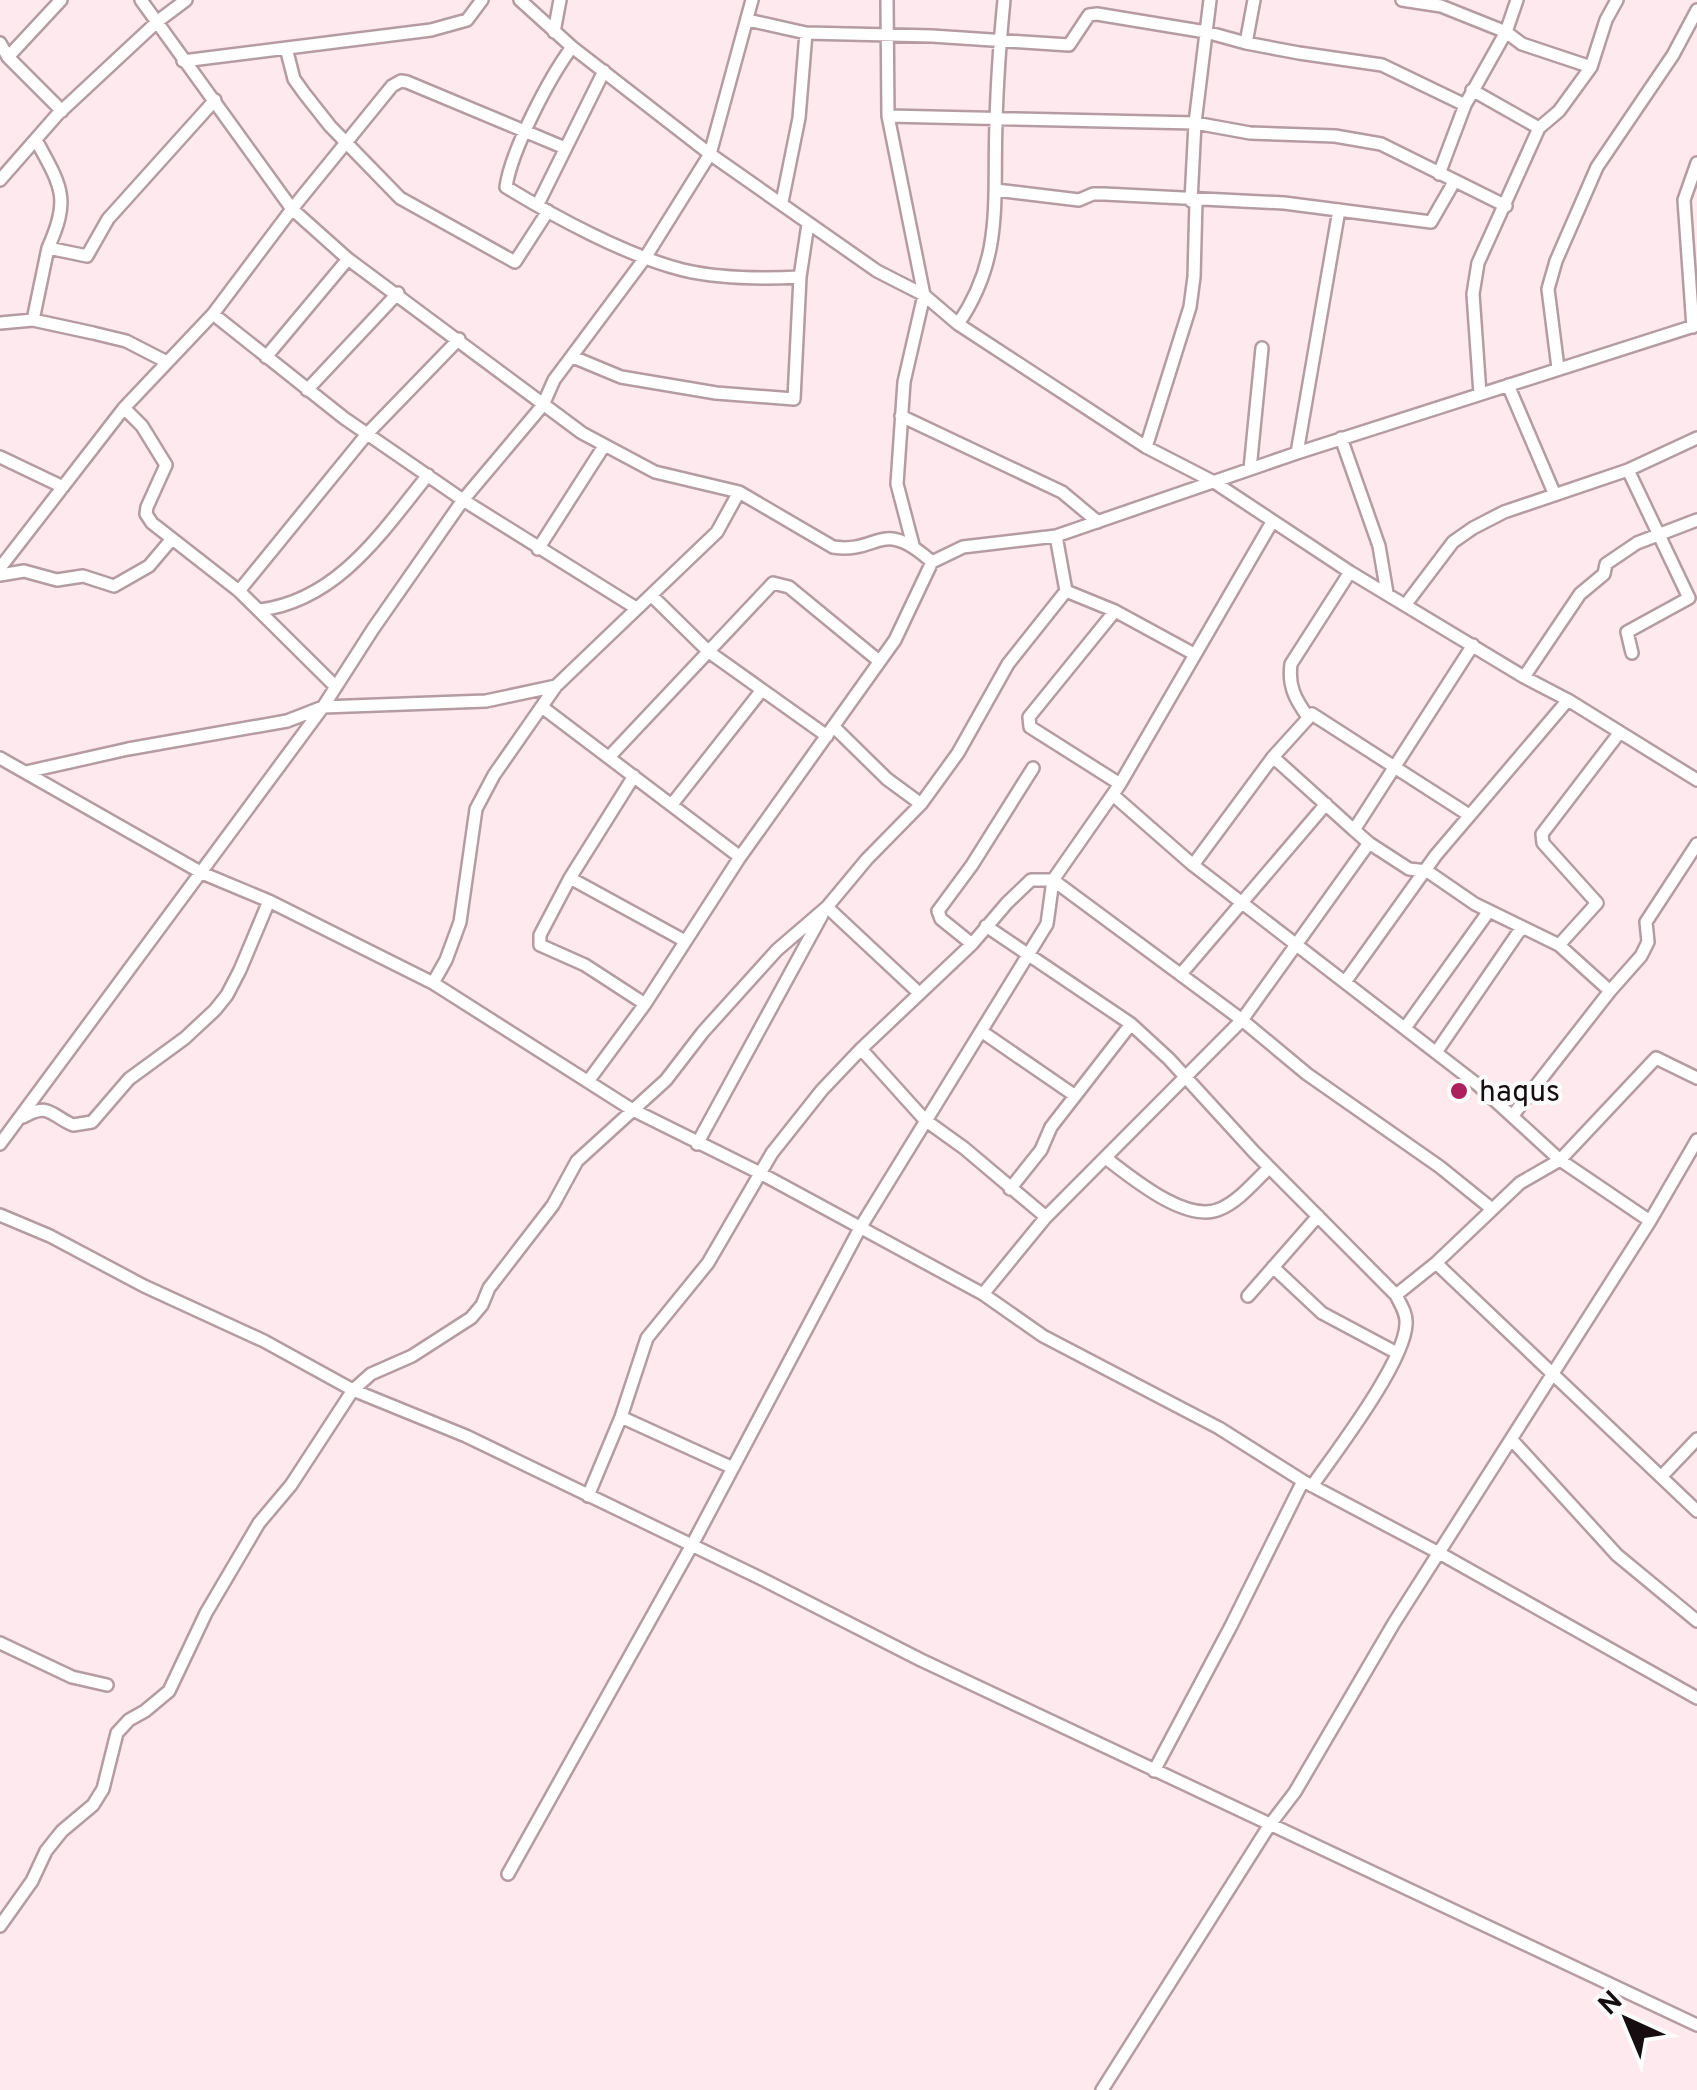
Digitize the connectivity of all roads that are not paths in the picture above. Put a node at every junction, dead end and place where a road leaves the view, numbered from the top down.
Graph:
1 (61, 0) edge
2 (141, 0) edge
3 (186, 0) edge
4 (482, 0) edge
5 (520, 0) edge
6 (560, 0) edge
7 (752, 0) edge
8 (887, 0) edge
9 (1004, 0) edge
10 (1082, 0) edge
11 (1210, 0) edge
12 (1254, 0) edge
13 (1402, 0) edge
14 (1517, 0) edge
15 (1617, 0) edge
16 (1442, 3) edge
17 (1697, 10) edge
18 (1097, 14) junction
19 (748, 20) junction
20 (158, 21) junction
21 (554, 32) junction
22 (1206, 32) junction
23 (1506, 32) junction
24 (806, 33) junction
25 (887, 34) junction
26 (1000, 42) junction
27 (0, 43) edge
28 (1246, 43) junction
29 (286, 48) junction
30 (572, 48) junction
31 (8, 57) junction
32 (184, 62) junction
33 (1591, 66) junction
34 (604, 71) junction
35 (1472, 90) junction
36 (216, 100) junction
37 (1465, 105) junction
38 (62, 112) junction
39 (888, 116) junction
40 (996, 119) junction
41 (1195, 123) junction
42 (1539, 128) junction
43 (526, 133) junction
44 (36, 140) junction
45 (348, 144) junction
46 (564, 148) junction
47 (710, 154) junction
48 (1697, 163) edge
49 (1439, 174) junction
50 (1, 176) edge
51 (1454, 182) junction
52 (996, 190) junction
53 (1193, 201) junction
54 (782, 202) junction
55 (1506, 206) junction
56 (543, 208) junction
57 (292, 209) junction
58 (1339, 210) junction
59 (808, 224) junction
60 (48, 248) junction
61 (645, 258) junction
62 (348, 259) junction
63 (800, 277) junction
64 (398, 293) junction
65 (924, 295) junction
66 (213, 314) junction
67 (33, 320) junction
68 (0, 323) edge
69 (958, 324) junction
70 (1695, 326) edge
71 (459, 339) junction
72 (1262, 348) dead end
73 (574, 356) junction
74 (266, 357) junction
75 (167, 362) junction
76 (1558, 368) junction
77 (1508, 385) junction
78 (307, 390) junction
79 (1480, 394) junction
80 (542, 405) junction
81 (124, 408) junction
82 (901, 416) junction
83 (367, 434) junction
84 (1341, 438) junction
85 (1697, 438) edge
86 (604, 446) junction
87 (1146, 447) junction
88 (1297, 452) junction
89 (0, 457) edge
90 (1250, 469) junction
91 (1628, 470) junction
92 (428, 475) junction
93 (1214, 482) junction
94 (63, 487) junction
95 (739, 492) junction
96 (1555, 494) junction
97 (462, 500) junction
98 (1697, 520) edge
99 (1098, 522) junction
100 (1272, 522) junction
101 (1658, 534) junction
102 (1056, 536) junction
103 (171, 540) junction
104 (914, 545) junction
105 (538, 549) junction
106 (932, 562) junction
107 (0, 572) edge
108 (1350, 572) junction
109 (238, 591) junction
110 (1066, 591) junction
111 (1387, 593) junction
112 (651, 594) junction
113 (1693, 597) edge
114 (1406, 604) junction
115 (636, 608) junction
116 (260, 610) junction
117 (1115, 611) junction
118 (1474, 645) junction
119 (709, 652) junction
120 (1632, 652) dead end
121 (1194, 654) junction
122 (879, 661) junction
123 (1524, 677) junction
124 (556, 686) junction
125 (336, 688) junction
126 (762, 690) junction
127 (1568, 700) junction
128 (323, 707) junction
129 (542, 707) junction
130 (1308, 717) junction
131 (831, 732) junction
132 (1620, 732) junction
133 (610, 756) junction
134 (1273, 757) junction
135 (0, 758) edge
136 (1033, 768) dead end
137 (1396, 768) junction
138 (26, 772) junction
139 (634, 776) junction
140 (1697, 780) edge
141 (1116, 790) junction
142 (673, 804) junction
143 (921, 804) junction
144 (1326, 804) junction
145 (1469, 815) junction
146 (1354, 830) junction
147 (1369, 843) junction
148 (1697, 844) edge
149 (740, 857) junction
150 (1193, 865) junction
151 (1427, 872) junction
152 (202, 873) junction
153 (570, 878) junction
154 (1053, 880) junction
155 (1243, 900) junction
156 (269, 901) junction
157 (826, 906) junction
158 (1489, 911) junction
159 (986, 926) junction
160 (1522, 928) junction
161 (685, 941) junction
162 (972, 944) junction
163 (1296, 944) junction
164 (1558, 945) junction
165 (1028, 954) junction
166 (1181, 974) junction
167 (1345, 982) junction
168 (432, 983) junction
169 (1610, 991) junction
170 (919, 993) junction
171 (645, 1004) junction
172 (1242, 1020) junction
173 (1131, 1024) junction
174 (1405, 1028) junction
175 (982, 1030) junction
176 (861, 1050) junction
177 (1437, 1051) junction
178 (1697, 1078) edge
179 (590, 1080) junction
180 (1186, 1080) junction
181 (1074, 1095) junction
182 (631, 1109) junction
183 (1513, 1116) junction
184 (926, 1120) junction
185 (15, 1122) junction
186 (1697, 1140) edge
187 (0, 1144) edge
188 (697, 1144) junction
189 (1107, 1159) junction
190 (1560, 1160) junction
191 (1269, 1168) junction
192 (760, 1174) junction
193 (1010, 1188) junction
194 (1492, 1209) junction
195 (0, 1215) edge
196 (1318, 1216) junction
197 (1046, 1218) junction
198 (1650, 1221) junction
199 (860, 1228) junction
200 (1436, 1264) junction
201 (1273, 1267) junction
202 (983, 1294) junction
203 (1396, 1295) junction
204 (1248, 1296) dead end
205 (1397, 1352) junction
206 (1553, 1371) junction
207 (353, 1390) junction
208 (622, 1417) junction
209 (1697, 1439) edge
210 (1512, 1440) junction
211 (733, 1468) junction
212 (1661, 1476) junction
213 (1308, 1484) junction
214 (588, 1496) junction
215 (1697, 1511) edge
216 (692, 1545) junction
217 (1441, 1554) junction
218 (1697, 1621) edge
219 (0, 1642) edge
220 (106, 1684) dead end
221 (1697, 1698) edge
222 (1154, 1771) junction
223 (1269, 1826) junction
224 (508, 1874) dead end
225 (0, 1926) edge
226 (1697, 2024) edge
227 (1102, 2090) edge

1 - 31 street
2 - 20 street
3 - 20 street
4 - 29 street
5 - 21 street
6 - 21 street
7 - 19 street
8 - 25 street
9 - 26 street
10 - 18 street
11 - 22 street
12 - 28 street
13 - 16 street
14 - 23 street
15 - 33 street
16 - 23 street
17 - 76 street
18 - 22 street
18 - 26 street
19 - 24 street
19 - 47 street
20 - 32 street
20 - 38 street
21 - 30 street
22 - 28 street
22 - 41 street
23 - 33 street
23 - 35 street
24 - 25 street
24 - 54 street
25 - 26 street
25 - 39 street
26 - 40 street
27 - 31 street
28 - 37 street
29 - 32 street
29 - 45 street
30 - 34 street
30 - 43 street
31 - 38 street
32 - 36 street
33 - 42 street
34 - 46 street
34 - 47 street
35 - 37 street
35 - 42 street
36 - 57 street
36 - 60 street
37 - 49 street
38 - 44 street
39 - 40 street
39 - 65 street
40 - 41 street
40 - 52 street
41 - 49 street
41 - 53 street
42 - 55 street
43 - 45 street
43 - 46 street
43 - 56 street
44 - 50 street
44 - 60 street
45 - 56 street
45 - 57 street
46 - 56 street
47 - 54 street
47 - 61 street
48 - 70 street
49 - 51 street
51 - 55 street
51 - 58 street
52 - 53 street
52 - 69 street
53 - 58 street
53 - 87 street
54 - 59 street
55 - 79 street
56 - 61 street
57 - 62 street
57 - 66 street
58 - 88 street
59 - 63 street
59 - 65 street
60 - 67 street
61 - 63 street
61 - 73 street
62 - 64 street
62 - 74 street
63 - 73 street
64 - 71 street
64 - 78 street
65 - 69 street
65 - 82 street
66 - 74 street
66 - 75 street
67 - 68 street
67 - 75 street
69 - 87 street
70 - 76 street
71 - 80 street
71 - 83 street
72 - 90 street
73 - 80 street
74 - 78 street
75 - 81 street
76 - 77 street
77 - 79 street
77 - 96 street
78 - 83 street
79 - 84 street
80 - 86 street
80 - 97 street
81 - 94 street
81 - 103 street
82 - 99 street
82 - 104 street
83 - 92 street
83 - 109 street
84 - 88 street
84 - 111 street
85 - 91 street
86 - 95 street
86 - 105 street
87 - 93 street
88 - 90 street
89 - 94 street
90 - 93 street
91 - 96 street
91 - 101 street
92 - 97 street
92 - 116 street
93 - 99 street
93 - 100 street
94 - 107 street
95 - 104 street
95 - 112 street
96 - 114 street
97 - 105 street
97 - 125 street
98 - 101 street
99 - 102 street
100 - 108 street
100 - 121 street
101 - 113 street
101 - 123 street
102 - 106 street
102 - 110 street
103 - 107 street
103 - 109 street
104 - 106 street
105 - 115 street
106 - 122 street
108 - 111 street
108 - 130 street
109 - 116 street
110 - 117 street
110 - 143 street
111 - 114 street
112 - 115 street
112 - 119 street
113 - 120 street
114 - 118 street
115 - 124 street
116 - 125 street
117 - 121 street
117 - 141 street
118 - 123 street
118 - 137 street
119 - 122 street
119 - 126 street
119 - 133 street
121 - 141 street
122 - 131 street
123 - 127 street
124 - 128 street
124 - 129 street
125 - 128 street
126 - 131 street
126 - 142 street
127 - 132 street
127 - 145 street
128 - 138 street
128 - 152 street
129 - 133 street
129 - 168 street
130 - 134 street
130 - 137 street
131 - 143 street
131 - 149 street
132 - 140 street
132 - 164 street
133 - 139 street
134 - 144 street
134 - 150 street
135 - 138 street
136 - 162 street
137 - 145 street
137 - 146 street
138 - 152 street
139 - 142 street
139 - 153 street
141 - 150 street
141 - 154 street
142 - 149 street
143 - 157 street
144 - 146 street
144 - 155 street
145 - 151 street
146 - 147 street
147 - 151 street
147 - 163 street
148 - 169 street
149 - 161 street
150 - 155 street
151 - 158 street
151 - 167 street
152 - 156 street
152 - 185 street
153 - 161 street
153 - 171 street
154 - 159 street
154 - 165 street
154 - 166 street
155 - 163 street
155 - 166 street
156 - 168 street
156 - 185 street
157 - 170 street
157 - 182 street
157 - 188 street
158 - 160 street
158 - 174 street
159 - 162 street
159 - 165 street
160 - 164 street
160 - 177 street
161 - 171 street
162 - 170 street
163 - 167 street
163 - 172 street
164 - 169 street
165 - 173 street
165 - 175 street
166 - 172 street
167 - 174 street
168 - 179 street
169 - 183 street
170 - 176 street
171 - 179 street
172 - 180 street
172 - 194 street
173 - 180 street
173 - 181 street
174 - 177 street
175 - 181 street
175 - 184 street
176 - 184 street
176 - 192 street
177 - 183 street
178 - 190 street
179 - 182 street
180 - 189 street
180 - 191 street
181 - 193 street
182 - 188 street
182 - 207 street
183 - 190 street
184 - 193 street
184 - 199 street
185 - 187 street
186 - 198 street
188 - 192 street
189 - 191 street
189 - 197 street
190 - 194 street
190 - 198 street
191 - 196 street
192 - 199 street
192 - 208 street
193 - 197 street
194 - 200 street
195 - 207 street
196 - 201 street
196 - 203 street
197 - 202 street
198 - 206 street
199 - 202 street
199 - 211 street
200 - 203 street
200 - 206 street
201 - 204 street
201 - 205 street
202 - 213 street
203 - 205 street
205 - 213 street
206 - 210 street
206 - 212 street
207 - 214 street
207 - 225 street
208 - 211 street
208 - 214 street
209 - 212 street
210 - 217 street
210 - 218 street
211 - 216 street
212 - 215 street
213 - 217 street
213 - 222 street
214 - 216 street
216 - 222 street
216 - 224 street
217 - 221 street
217 - 223 street
219 - 220 street
222 - 223 street
223 - 226 street
223 - 227 street

